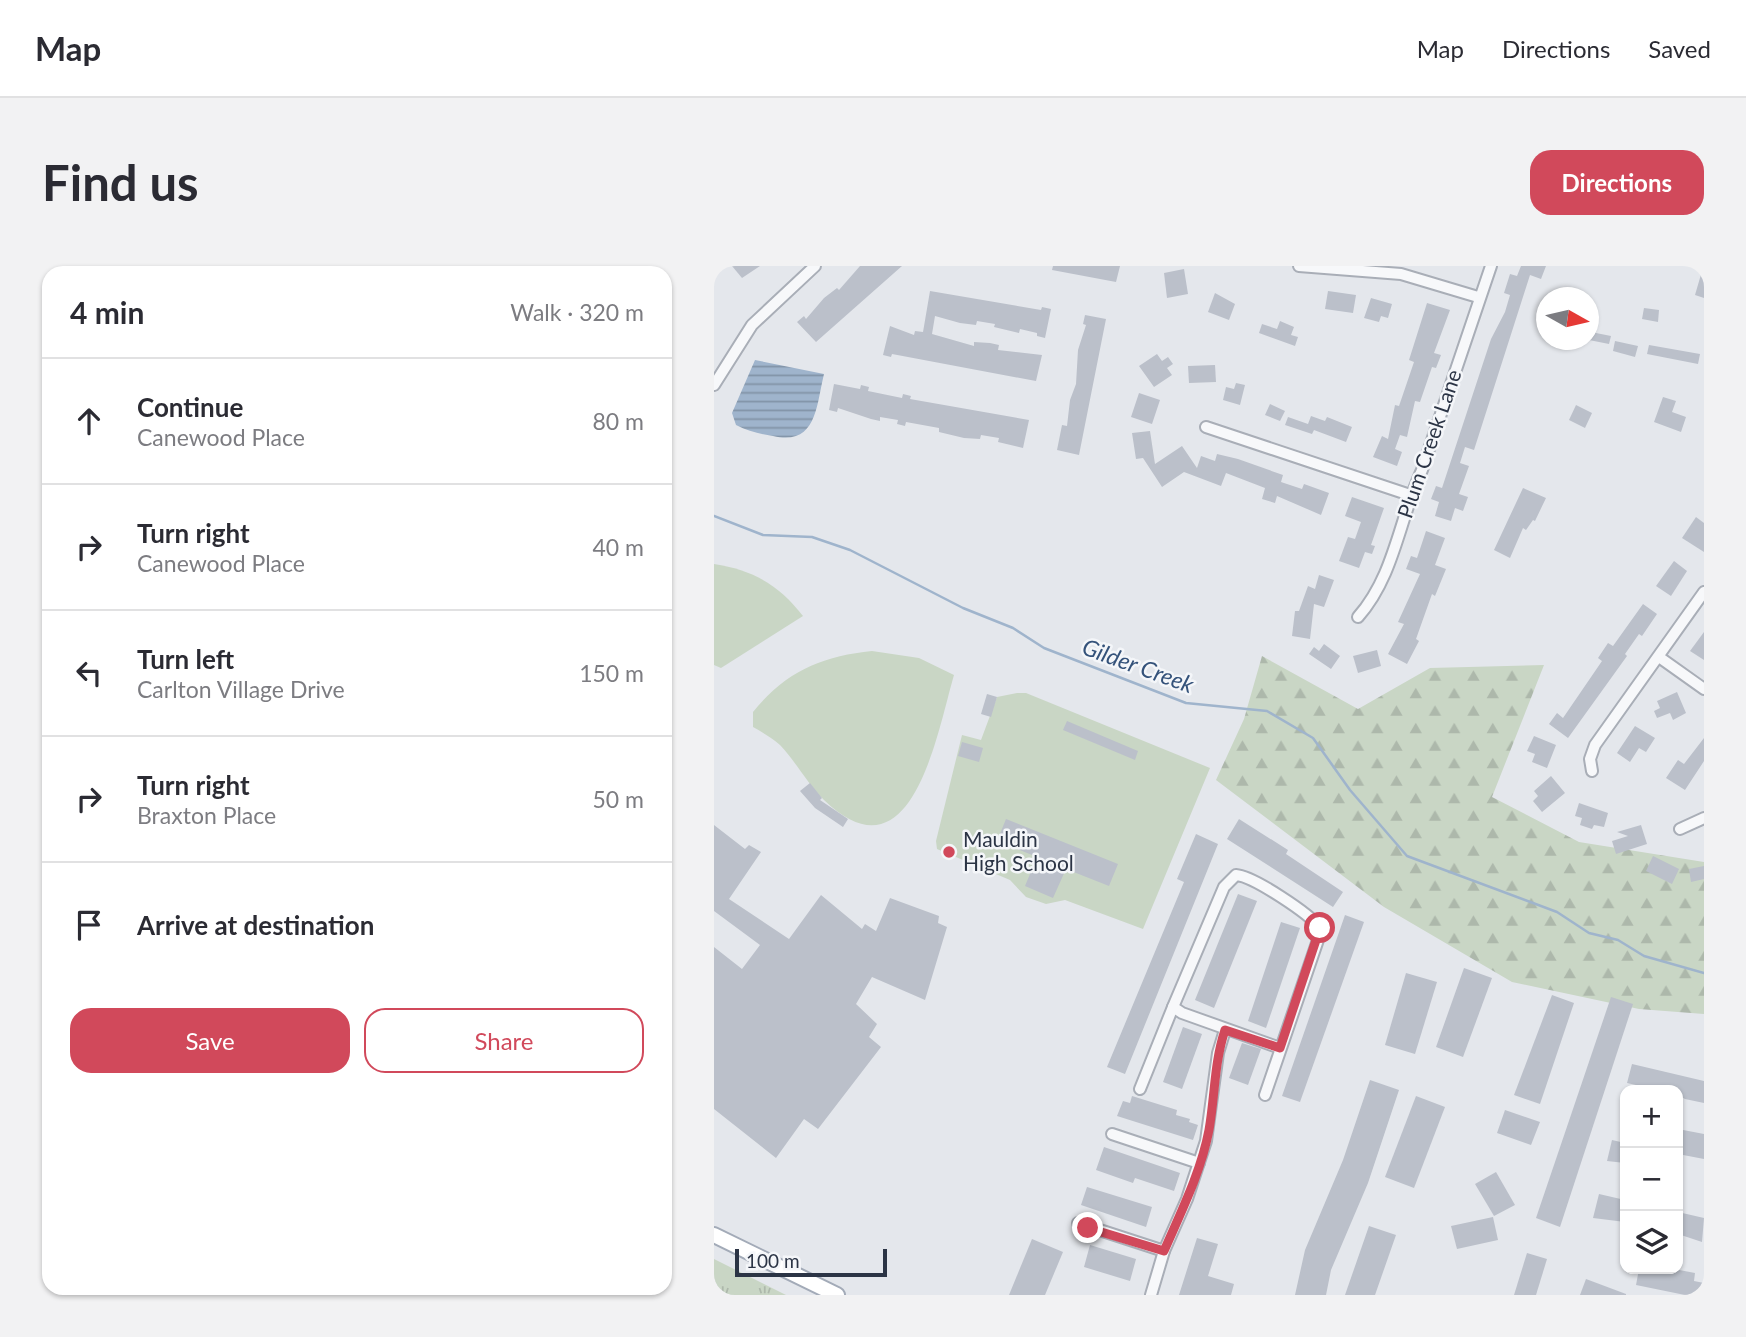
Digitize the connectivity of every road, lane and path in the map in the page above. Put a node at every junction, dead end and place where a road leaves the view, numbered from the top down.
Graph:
1 (815, 266) edge
2 (1299, 266) edge
3 (1491, 266) edge
4 (1478, 297) junction
5 (714, 385) edge
6 (1206, 427) dead end
7 (1410, 495) junction
8 (1704, 592) edge
9 (1358, 617) dead end
10 (1659, 657) junction
11 (1704, 690) edge
12 (1592, 771) dead end
13 (1704, 818) edge
14 (1679, 829) dead end
15 (1173, 1007) junction
16 (1225, 1030) junction
17 (1280, 1048) junction
18 (1140, 1090) dead end
19 (1265, 1095) dead end
20 (1112, 1134) dead end
21 (1199, 1163) junction
22 (1078, 1223) dead end
23 (714, 1235) edge
24 (1164, 1251) junction
25 (837, 1295) edge
26 (1151, 1295) edge

1 - 5 street
2 - 4 street
3 - 4 street, Plum Creek Lane
4 - 7 street, Plum Creek Lane
6 - 7 street
7 - 9 street, Plum Creek Lane
8 - 10 street
10 - 11 street
10 - 12 street
13 - 14 street
15 - 16 street
15 - 17 street
15 - 18 street
16 - 17 street
16 - 21 street
17 - 19 street
20 - 21 street
21 - 24 street
22 - 24 street
23 - 25 main road
24 - 26 street

